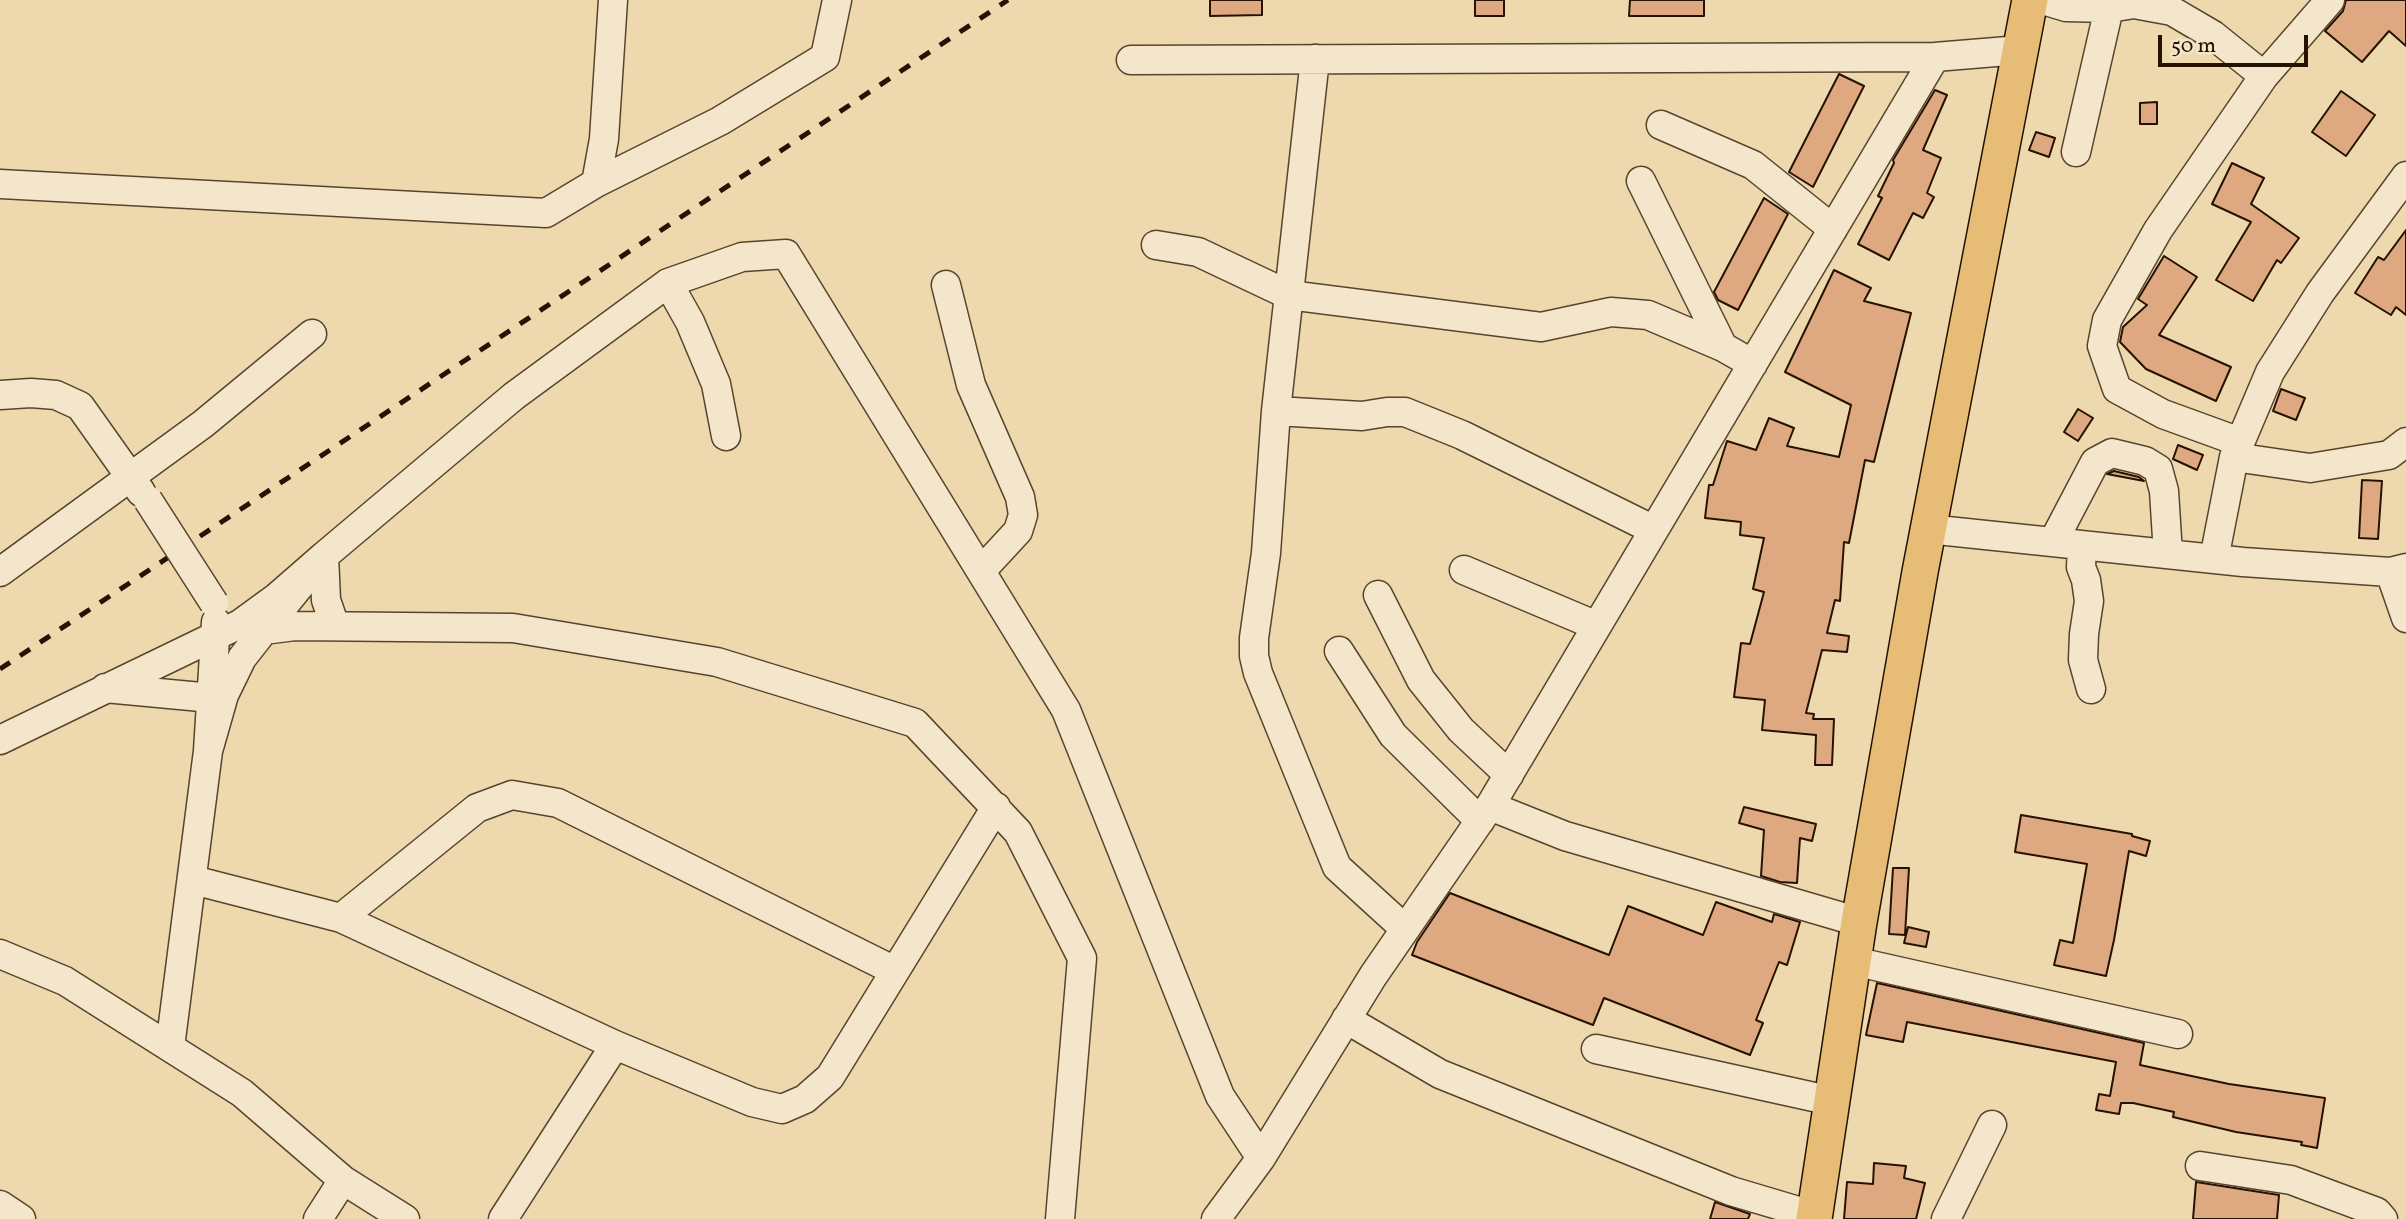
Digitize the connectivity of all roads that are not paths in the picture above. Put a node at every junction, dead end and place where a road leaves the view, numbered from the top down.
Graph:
1 (613, 0) edge
2 (837, 0) edge
3 (2030, 0) edge
4 (2330, 0) edge
5 (2059, 2) edge
6 (2110, 4) edge
7 (2020, 50) junction
8 (1935, 57) junction
9 (1315, 59) junction
10 (1131, 60) dead end
11 (2264, 76) junction
12 (1661, 125) dead end
13 (2076, 152) dead end
14 (2406, 176) edge
15 (1641, 181) dead end
16 (596, 183) junction
17 (0, 184) edge
18 (1833, 229) junction
19 (1156, 245) dead end
20 (668, 283) junction
21 (946, 285) dead end
22 (1289, 295) junction
23 (312, 334) dead end
24 (1723, 346) junction
25 (1753, 364) junction
26 (0, 396) edge
27 (1276, 411) junction
28 (726, 436) dead end
29 (2406, 442) edge
30 (2237, 449) junction
31 (130, 478) junction
32 (1928, 529) junction
33 (1654, 530) junction
34 (2053, 542) junction
35 (2082, 545) junction
36 (2168, 554) junction
37 (324, 556) junction
38 (2214, 559) junction
39 (1464, 570) dead end
40 (2398, 570) edge
41 (981, 571) junction
42 (0, 572) edge
43 (1378, 595) dead end
44 (2406, 618) edge
45 (335, 626) junction
46 (1597, 626) junction
47 (264, 630) junction
48 (215, 636) junction
49 (1339, 651) dead end
50 (106, 688) junction
51 (2091, 689) dead end
52 (212, 698) junction
53 (0, 740) edge
54 (208, 751) junction
55 (1509, 775) junction
56 (996, 807) junction
57 (1485, 814) junction
58 (193, 880) junction
59 (341, 918) junction
60 (1859, 922) junction
61 (1405, 929) junction
62 (0, 954) edge
63 (1853, 961) junction
64 (895, 971) junction
65 (1346, 1019) junction
66 (2178, 1034) dead end
67 (615, 1045) junction
68 (170, 1047) junction
69 (1596, 1049) dead end
70 (1832, 1101) junction
71 (1992, 1125) dead end
72 (1261, 1158) junction
73 (2200, 1166) dead end
74 (343, 1180) junction
75 (0, 1205) edge
76 (1814, 1217) edge
77 (21, 1219) edge
78 (318, 1219) edge
79 (405, 1219) edge
80 (503, 1219) edge
81 (1060, 1219) edge
82 (1216, 1219) edge
83 (1946, 1219) edge
84 (2383, 1219) edge

1 - 16 street
2 - 16 street
3 - 7 main road
4 - 11 street
5 - 6 street
6 - 11 street
6 - 13 street
7 - 8 street
7 - 32 main road
8 - 9 street
8 - 18 street
9 - 10 street
9 - 22 street
11 - 30 street
12 - 18 street
14 - 30 street
15 - 24 street
16 - 17 street
18 - 25 street
19 - 22 street
20 - 28 street
20 - 37 street
20 - 41 street
21 - 41 street
22 - 24 street
22 - 27 street
23 - 31 street
24 - 25 street
25 - 33 street
26 - 31 street
27 - 33 street
27 - 61 street
29 - 30 street
30 - 38 street
31 - 42 street
31 - 48 street, bridge
32 - 34 street
32 - 60 main road
33 - 46 street
34 - 35 street
34 - 36 street
35 - 36 street
35 - 51 street
36 - 38 street
37 - 45 street
37 - 47 street
37 - 48 street
38 - 40 street
39 - 46 street
40 - 44 street
41 - 72 street
43 - 55 street
45 - 47 street
45 - 56 street
46 - 55 street
47 - 54 street
48 - 50 street
48 - 52 street
49 - 57 street
50 - 52 street
50 - 53 street
52 - 54 street
54 - 58 street
55 - 57 street
56 - 64 street
56 - 81 street
57 - 60 street
57 - 61 street
58 - 59 street
58 - 68 street
59 - 64 street
59 - 67 street
60 - 63 main road
61 - 65 street
62 - 68 street
63 - 66 street
63 - 70 main road
64 - 67 street
65 - 72 street
65 - 76 street
67 - 80 street
68 - 74 street
69 - 70 street
70 - 76 main road
71 - 83 street
72 - 82 street
73 - 84 street
74 - 78 street
74 - 79 street
75 - 77 street

